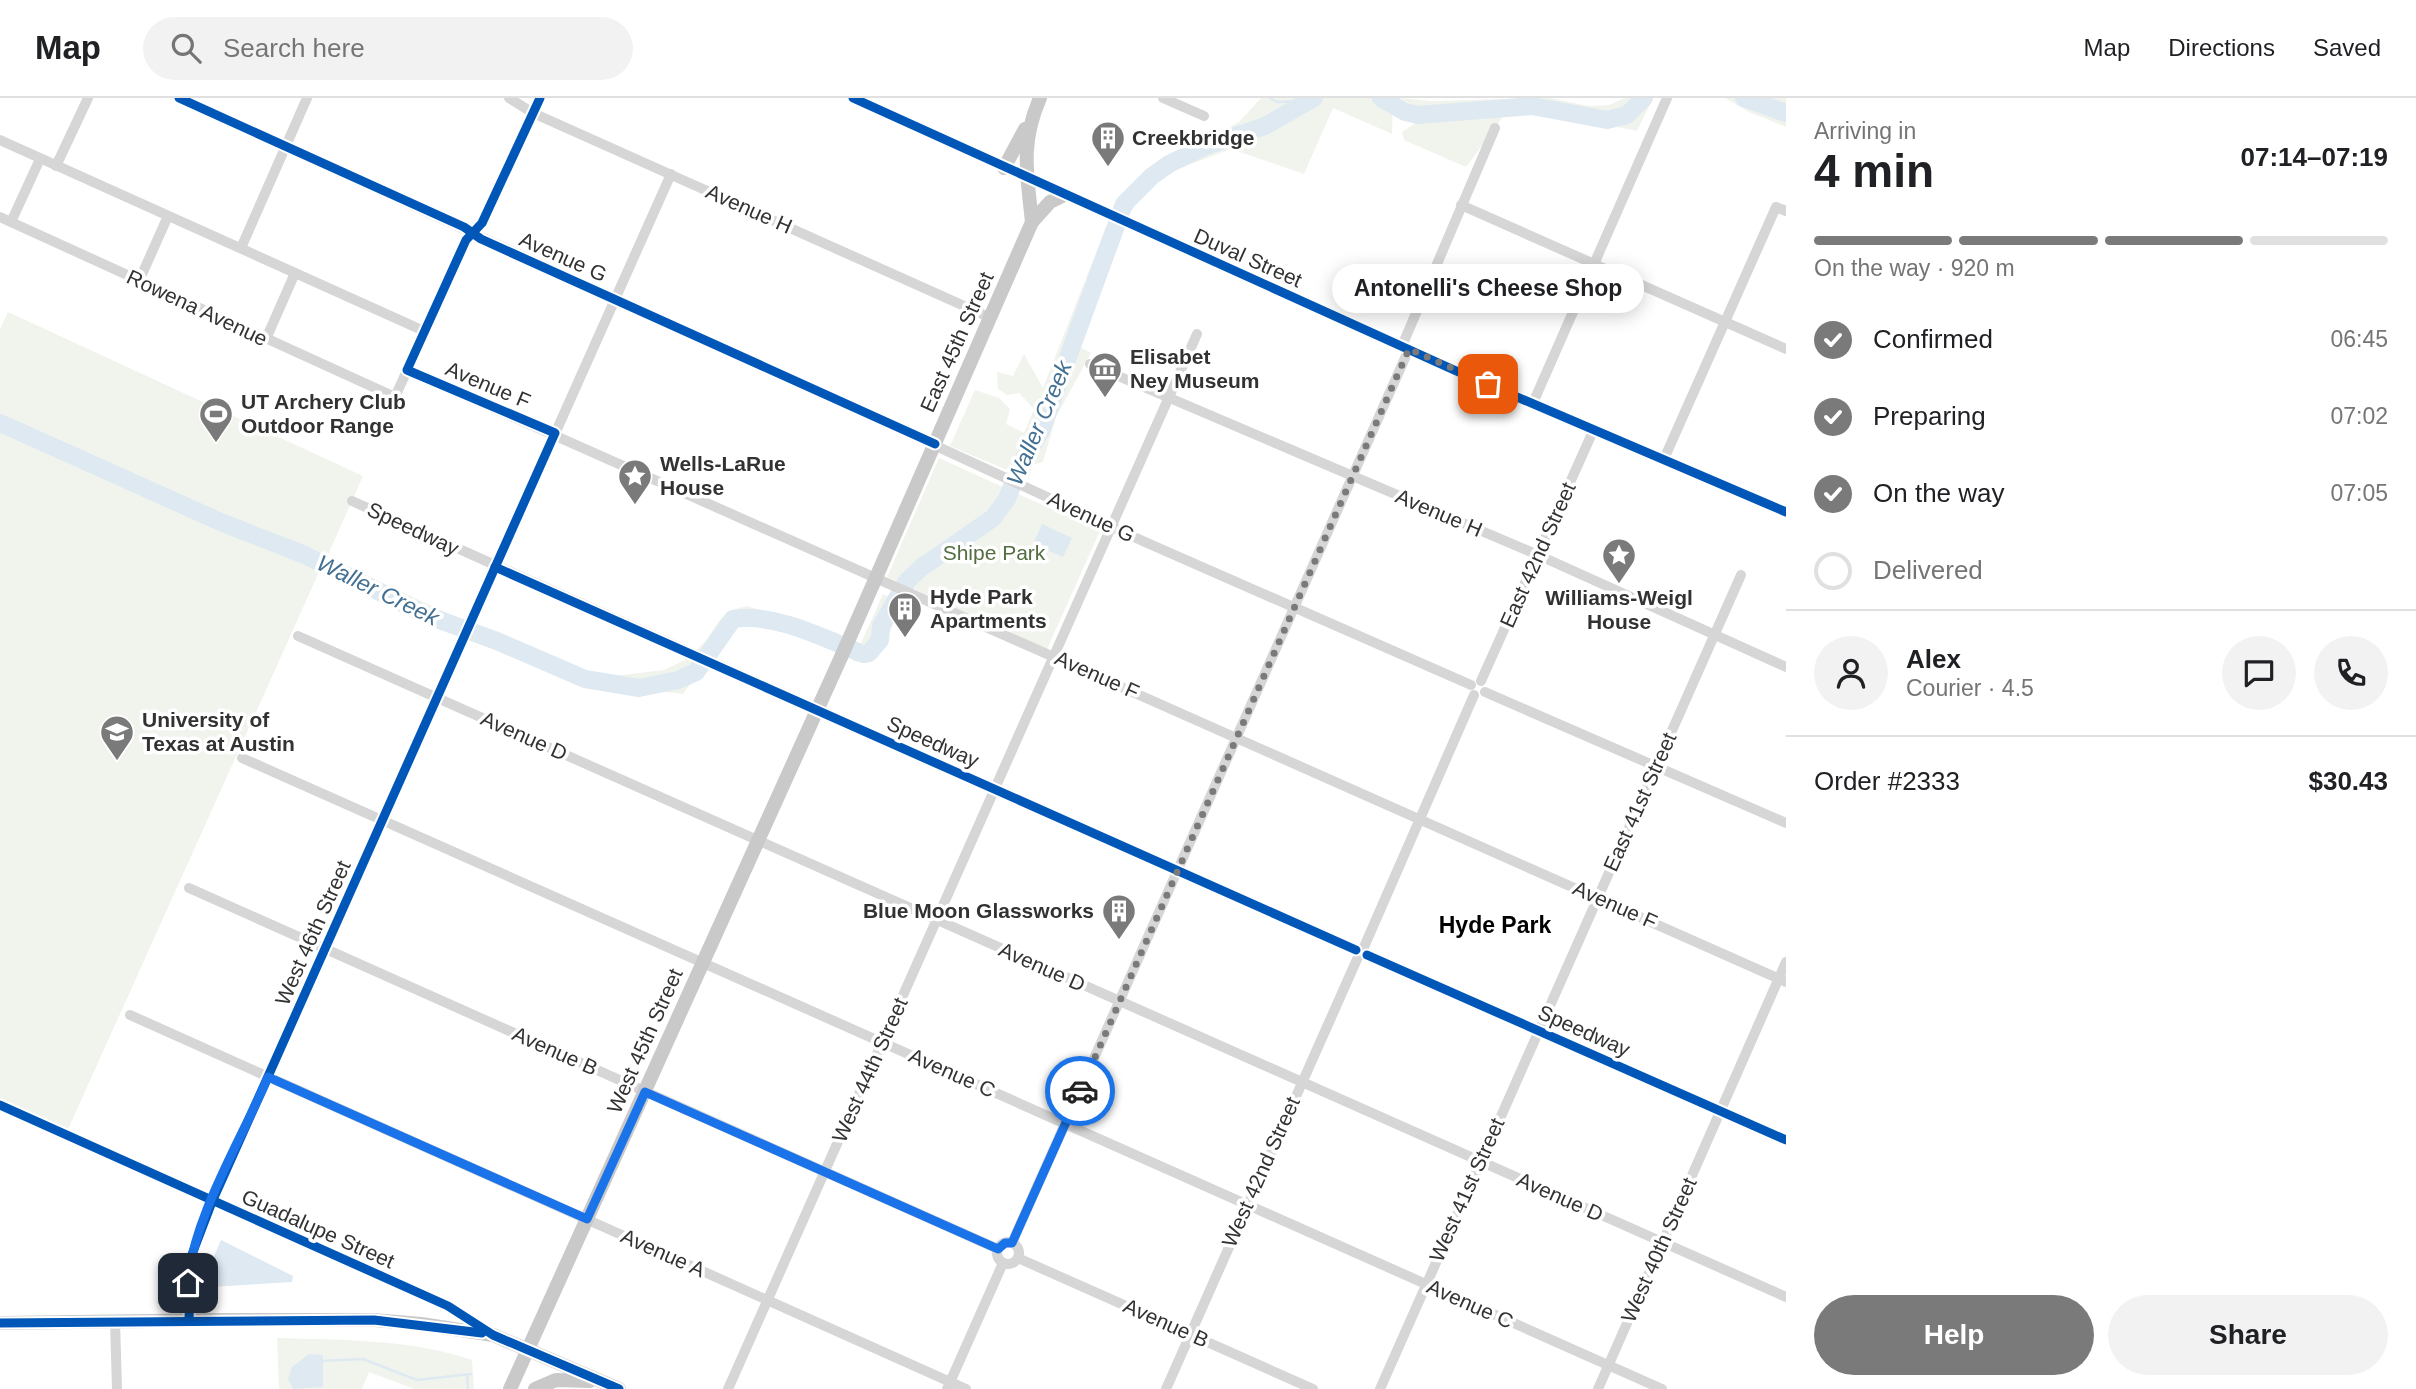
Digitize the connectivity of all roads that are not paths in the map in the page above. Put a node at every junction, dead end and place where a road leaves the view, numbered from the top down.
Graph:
1 (88, 98) edge
2 (179, 98) edge
3 (307, 98) edge
4 (509, 98) edge
5 (540, 98) edge
6 (853, 98) edge
7 (1040, 98) edge
8 (1163, 98) edge
9 (1667, 98) edge
10 (533, 113) junction
11 (1204, 116) dead end
12 (1029, 125) junction
13 (1495, 128) dead end
14 (0, 140) edge
15 (286, 148) junction
16 (40, 159) junction
17 (56, 166) junction
18 (1003, 168) junction
19 (671, 174) junction
20 (1027, 179) junction
21 (1064, 195) junction
22 (1461, 205) junction
23 (1781, 209) edge
24 (168, 216) junction
25 (0, 217) edge
26 (12, 222) junction
27 (1032, 222) junction
28 (473, 233) junction
29 (241, 248) junction
30 (1594, 264) junction
31 (295, 273) junction
32 (139, 281) junction
33 (615, 299) junction
34 (991, 318) junction
35 (1725, 322) junction
36 (425, 331) junction
37 (1197, 334) dead end
38 (266, 340) junction
39 (1405, 347) junction
40 (1786, 349) edge
41 (1090, 364) dead end
42 (407, 370) junction
43 (1170, 395) junction
44 (1533, 403) junction
45 (1594, 429) junction
46 (555, 433) junction
47 (935, 444) junction
48 (1664, 459) junction
49 (1353, 475) junction
50 (352, 501) dead end
51 (1786, 512) edge
52 (1112, 525) junction
53 (1538, 555) junction
54 (495, 567) junction
55 (1741, 575) dead end
56 (876, 577) junction
57 (1295, 606) junction
58 (1714, 635) junction
59 (298, 636) dead end
60 (1054, 656) junction
61 (1786, 667) edge
62 (1478, 688) junction
63 (435, 697) junction
64 (817, 709) junction
65 (1237, 737) junction
66 (243, 758) dead end
67 (1656, 766) junction
68 (995, 789) junction
69 (1419, 819) junction
70 (382, 820) junction
71 (1786, 823) edge
72 (758, 841) junction
73 (1179, 869) junction
74 (190, 888) dead end
75 (1598, 898) junction
76 (937, 920) junction
77 (325, 949) junction
78 (1361, 952) junction
79 (703, 962) junction
80 (1786, 962) edge
81 (1782, 980) edge
82 (1120, 1001) junction
83 (130, 1015) dead end
84 (1538, 1030) junction
85 (882, 1042) junction
86 (268, 1077) junction
87 (1301, 1082) junction
88 (645, 1092) junction
89 (0, 1105) edge
90 (1721, 1111) junction
91 (1065, 1124) junction
92 (1786, 1140) edge
93 (1480, 1161) junction
94 (825, 1171) junction
95 (212, 1202) junction
96 (1247, 1204) junction
97 (587, 1219) junction
98 (1663, 1242) junction
99 (1012, 1243) junction
100 (998, 1249) junction
101 (1018, 1258) junction
102 (1003, 1263) junction
103 (1426, 1284) junction
104 (1786, 1297) edge
105 (768, 1299) junction
106 (189, 1320) junction
107 (115, 1321) junction
108 (0, 1323) edge
109 (1190, 1333) junction
110 (493, 1335) junction
111 (529, 1349) junction
112 (1609, 1365) junction
113 (602, 1381) junction
114 (948, 1386) edge
115 (117, 1389) edge
116 (510, 1389) edge
117 (535, 1389) edge
118 (619, 1389) edge
119 (728, 1389) edge
120 (966, 1389) edge
121 (1166, 1389) edge
122 (1313, 1389) edge
123 (1380, 1389) edge
124 (1598, 1389) edge
125 (1662, 1389) edge

1 - 17 street
2 - 15 street, Avenue G
3 - 15 street
4 - 10 street, Avenue H
5 - 10 street
6 - 18 street, Duval Street
7 - 12 main road, East 45th Street
8 - 11 street
9 - 30 street
10 - 19 street, Avenue H
10 - 28 street
12 - 18 main road
12 - 20 main road, East 45th Street
13 - 22 street
14 - 16 street
15 - 28 street, Avenue G
15 - 29 street
16 - 17 street
16 - 26 street
17 - 24 street
18 - 20 street, Duval Street
19 - 33 street, West 46th Street
19 - 34 street, Avenue H
20 - 21 street, Duval Street
20 - 27 main road, East 45th Street
21 - 27 main road
21 - 39 street, Duval Street
22 - 30 street
22 - 39 street
23 - 35 street
24 - 29 street
24 - 32 street
25 - 26 street, Rowena Avenue
26 - 32 street, Rowena Avenue
27 - 34 main road, East 45th Street
28 - 33 street, Avenue G
28 - 36 street
29 - 31 street
30 - 35 street
30 - 44 street
31 - 36 street
31 - 38 street
32 - 38 street, Rowena Avenue
33 - 46 street, West 46th Street
33 - 47 street, Avenue G
34 - 47 main road, East 45th Street
35 - 40 street
35 - 48 street
36 - 42 street
37 - 43 street, West 44th Street
38 - 42 street, Rowena Avenue
39 - 44 street, Duval Street
39 - 49 street
41 - 43 street, Avenue H
42 - 46 street, Avenue F
43 - 49 street, Avenue H
43 - 52 street, West 44th Street
44 - 45 street, Duval Street
45 - 48 street, Duval Street
45 - 53 street, East 42nd Street
46 - 54 street, West 46th Street
46 - 56 street, Avenue F
47 - 52 street, Avenue G
47 - 56 main road, East 45th Street
48 - 51 street, Duval Street
49 - 53 street, Avenue H
49 - 57 street
50 - 54 street, Speedway
52 - 57 street, Avenue G
52 - 60 street, West 44th Street
53 - 58 street, Avenue H
53 - 62 street, East 42nd Street
54 - 63 street, West 46th Street
54 - 64 street, Speedway
55 - 58 street, East 41st Street
56 - 60 street, Avenue F
56 - 64 main road, East 45th Street
57 - 62 street, Avenue G
57 - 65 street
58 - 61 street, Avenue H
58 - 67 street, East 41st Street
59 - 63 street, Avenue D
60 - 65 street, Avenue F
60 - 68 street, West 44th Street
62 - 67 street, Avenue G
62 - 69 street, East 42nd Street
63 - 70 street, West 46th Street
63 - 72 street, Avenue D
64 - 68 street, Speedway
64 - 72 main road, West 45th Street
65 - 69 street, Avenue F
65 - 73 street
66 - 70 street, Avenue C
67 - 71 street, Avenue G
67 - 75 street, East 41st Street
68 - 73 street, Speedway
68 - 76 street, West 44th Street
69 - 75 street, Avenue F
69 - 78 street, East 42nd Street
70 - 77 street, West 46th Street
70 - 79 street, Avenue C
72 - 76 street, Avenue D
72 - 79 main road, West 45th Street
73 - 78 street, Speedway
73 - 82 street
74 - 77 street, Avenue B
75 - 81 street, Avenue F
75 - 84 street, East 41st Street
76 - 82 street, Avenue D
76 - 85 street, West 44th Street
77 - 86 street, West 46th Street
77 - 88 street, Avenue B
78 - 84 street, Speedway
78 - 87 street, West 42nd Street
79 - 85 street, Avenue C
79 - 88 main road, West 45th Street
80 - 81 street, West 40th Street
81 - 90 street, West 40th Street
82 - 87 street, Avenue D
82 - 91 street
83 - 86 street, Avenue A
84 - 90 street, Speedway
84 - 93 street, West 41st Street
85 - 91 street, Avenue C
85 - 94 street, West 44th Street
86 - 95 street, West 46th Street
86 - 97 street, Avenue A
87 - 93 street, Avenue D
87 - 96 street, West 42nd Street
88 - 94 street, Avenue B
88 - 97 main road, West 45th Street
89 - 95 street, Guadalupe Street
90 - 92 street, Speedway
90 - 98 street, West 40th Street
91 - 96 street, Avenue C
91 - 99 street
93 - 98 street, Avenue D
93 - 103 street, West 41st Street
94 - 100 street, Avenue B
94 - 105 street, West 44th Street
95 - 106 street, West 46th Street
95 - 110 street, Guadalupe Street
96 - 103 street, Avenue C
96 - 109 street, West 42nd Street
97 - 105 street, Avenue A
97 - 111 main road, West 45th Street
98 - 104 street, Avenue D
98 - 112 street, West 40th Street
99 - 100 street
99 - 101 street
100 - 102 street
101 - 102 street
101 - 109 street, Avenue B
102 - 114 street
103 - 112 street, Avenue C
103 - 123 street, West 41st Street
105 - 114 street, Avenue A
105 - 119 street, West 44th Street
106 - 107 main road
106 - 110 main road
107 - 108 main road
107 - 115 street
109 - 121 street, West 42nd Street
109 - 122 street, Avenue B
110 - 111 main road, Guadalupe Street
111 - 113 main road, Guadalupe Street
111 - 116 main road, West 45th Street
112 - 124 street, West 40th Street
112 - 125 street, Avenue C
113 - 117 main road
113 - 118 main road, Guadalupe Street
114 - 120 street, Avenue A

